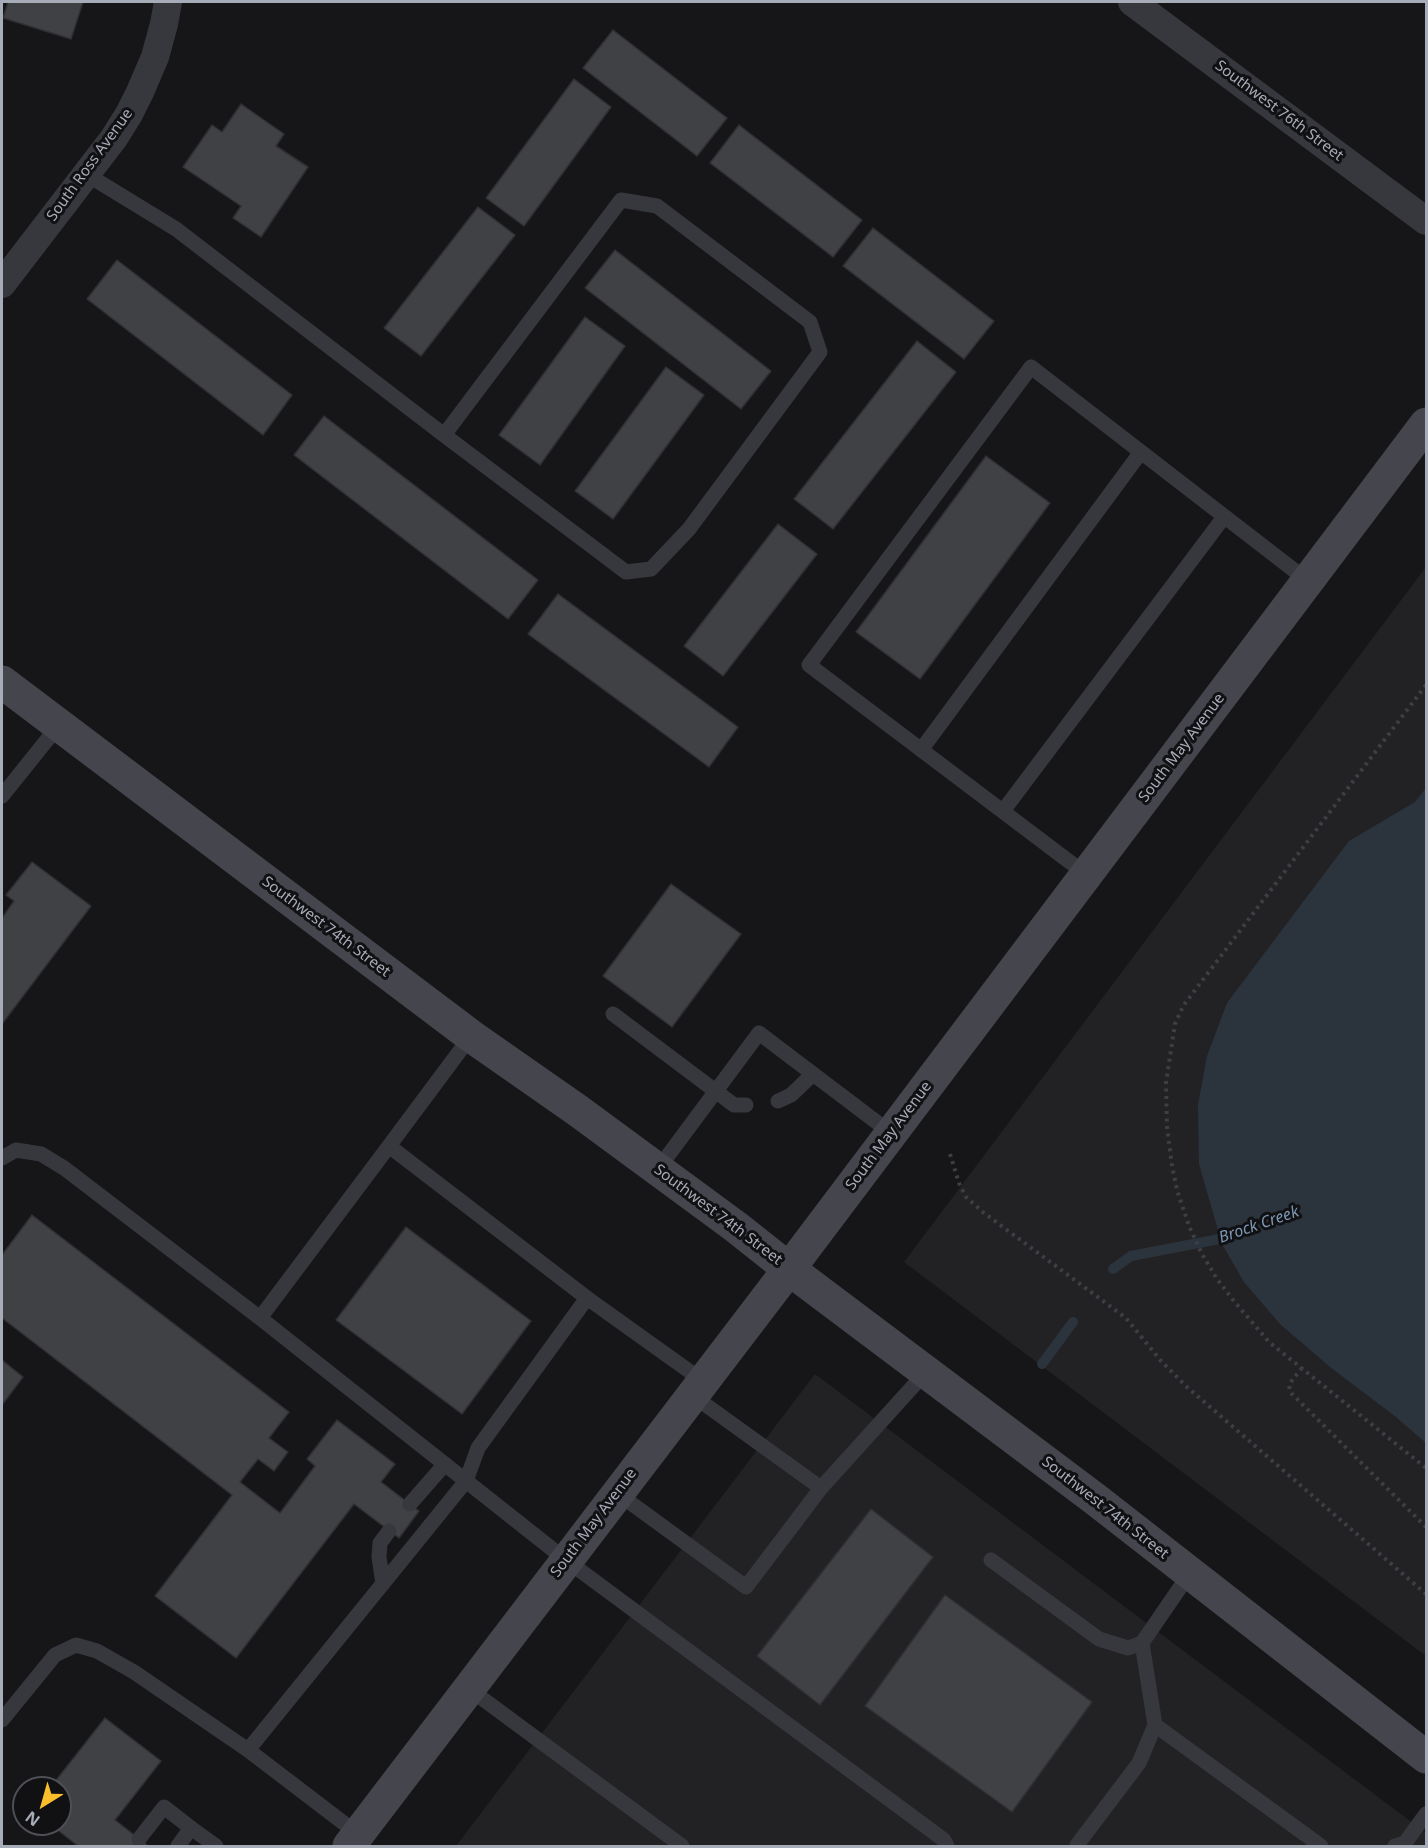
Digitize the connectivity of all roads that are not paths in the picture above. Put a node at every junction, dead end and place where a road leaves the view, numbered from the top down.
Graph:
1 (168, 2) edge
2 (1132, 2) edge
3 (86, 174) junction
4 (1426, 221) edge
5 (2, 284) edge
6 (1426, 424) edge
7 (444, 435) junction
8 (1142, 452) junction
9 (1224, 517) junction
10 (1308, 582) junction
11 (2, 682) edge
12 (59, 725) junction
13 (921, 750) junction
14 (2, 796) edge
15 (1003, 811) junction
16 (1087, 875) junction
17 (613, 1014) dead end
18 (471, 1036) junction
19 (813, 1074) junction
20 (717, 1093) junction
21 (778, 1101) dead end
22 (746, 1105) dead end
23 (891, 1133) junction
24 (389, 1146) junction
25 (2, 1158) edge
26 (658, 1169) junction
27 (789, 1269) junction
28 (587, 1298) junction
29 (260, 1318) junction
30 (926, 1372) junction
31 (698, 1388) junction
32 (445, 1464) junction
33 (466, 1481) junction
34 (821, 1488) junction
35 (617, 1493) junction
36 (410, 1504) dead end
37 (389, 1531) dead end
38 (566, 1560) junction
39 (991, 1560) dead end
40 (1190, 1574) junction
41 (383, 1584) junction
42 (1142, 1643) junction
43 (468, 1688) junction
44 (2, 1720) edge
45 (1155, 1725) junction
46 (248, 1750) junction
47 (1426, 1757) edge
48 (1426, 1814) edge
49 (191, 1827) junction
50 (139, 1839) dead end
51 (353, 1840) edge
52 (1077, 1845) dead end
53 (178, 1846) edge
54 (216, 1846) edge
55 (682, 1846) edge
56 (947, 1846) edge
57 (1321, 1846) edge
58 (1395, 1846) edge

1 - 3 street, South Ross Avenue
2 - 4 street, Southwest 76th Street
3 - 5 street, South Ross Avenue
3 - 7 lane
6 - 10 main road, South May Avenue
7 - 7 lane
8 - 9 lane
8 - 13 lane
8 - 13 lane
9 - 10 lane
9 - 15 lane
10 - 16 main road, South May Avenue
11 - 12 main road, Southwest 74th Street
12 - 14 lane
12 - 18 main road, Southwest 74th Street
13 - 15 lane
15 - 16 lane
16 - 23 main road, South May Avenue
17 - 20 lane
18 - 24 lane
18 - 26 main road, Southwest 74th Street
19 - 20 lane
19 - 21 lane
19 - 23 lane
20 - 22 lane
20 - 26 lane
23 - 27 main road, South May Avenue
24 - 28 lane
24 - 29 lane
25 - 29 lane
26 - 27 main road, Southwest 74th Street
27 - 30 main road, Southwest 74th Street
27 - 31 main road, South May Avenue
28 - 31 lane
28 - 33 lane
29 - 32 lane
30 - 34 lane
30 - 40 main road, Southwest 74th Street
31 - 34 lane
31 - 35 main road, South May Avenue
32 - 33 lane
32 - 36 lane
33 - 38 lane
33 - 41 lane
34 - 35 lane
35 - 38 main road, South May Avenue
37 - 41 lane
38 - 43 main road, South May Avenue
38 - 56 lane
39 - 42 lane
40 - 42 lane
40 - 47 main road, Southwest 74th Street
41 - 46 lane
42 - 45 lane
43 - 51 main road, South May Avenue
43 - 55 lane
44 - 46 lane
45 - 52 lane
45 - 57 lane
46 - 51 lane
48 - 58 lane
49 - 50 lane
49 - 53 lane
49 - 54 lane

